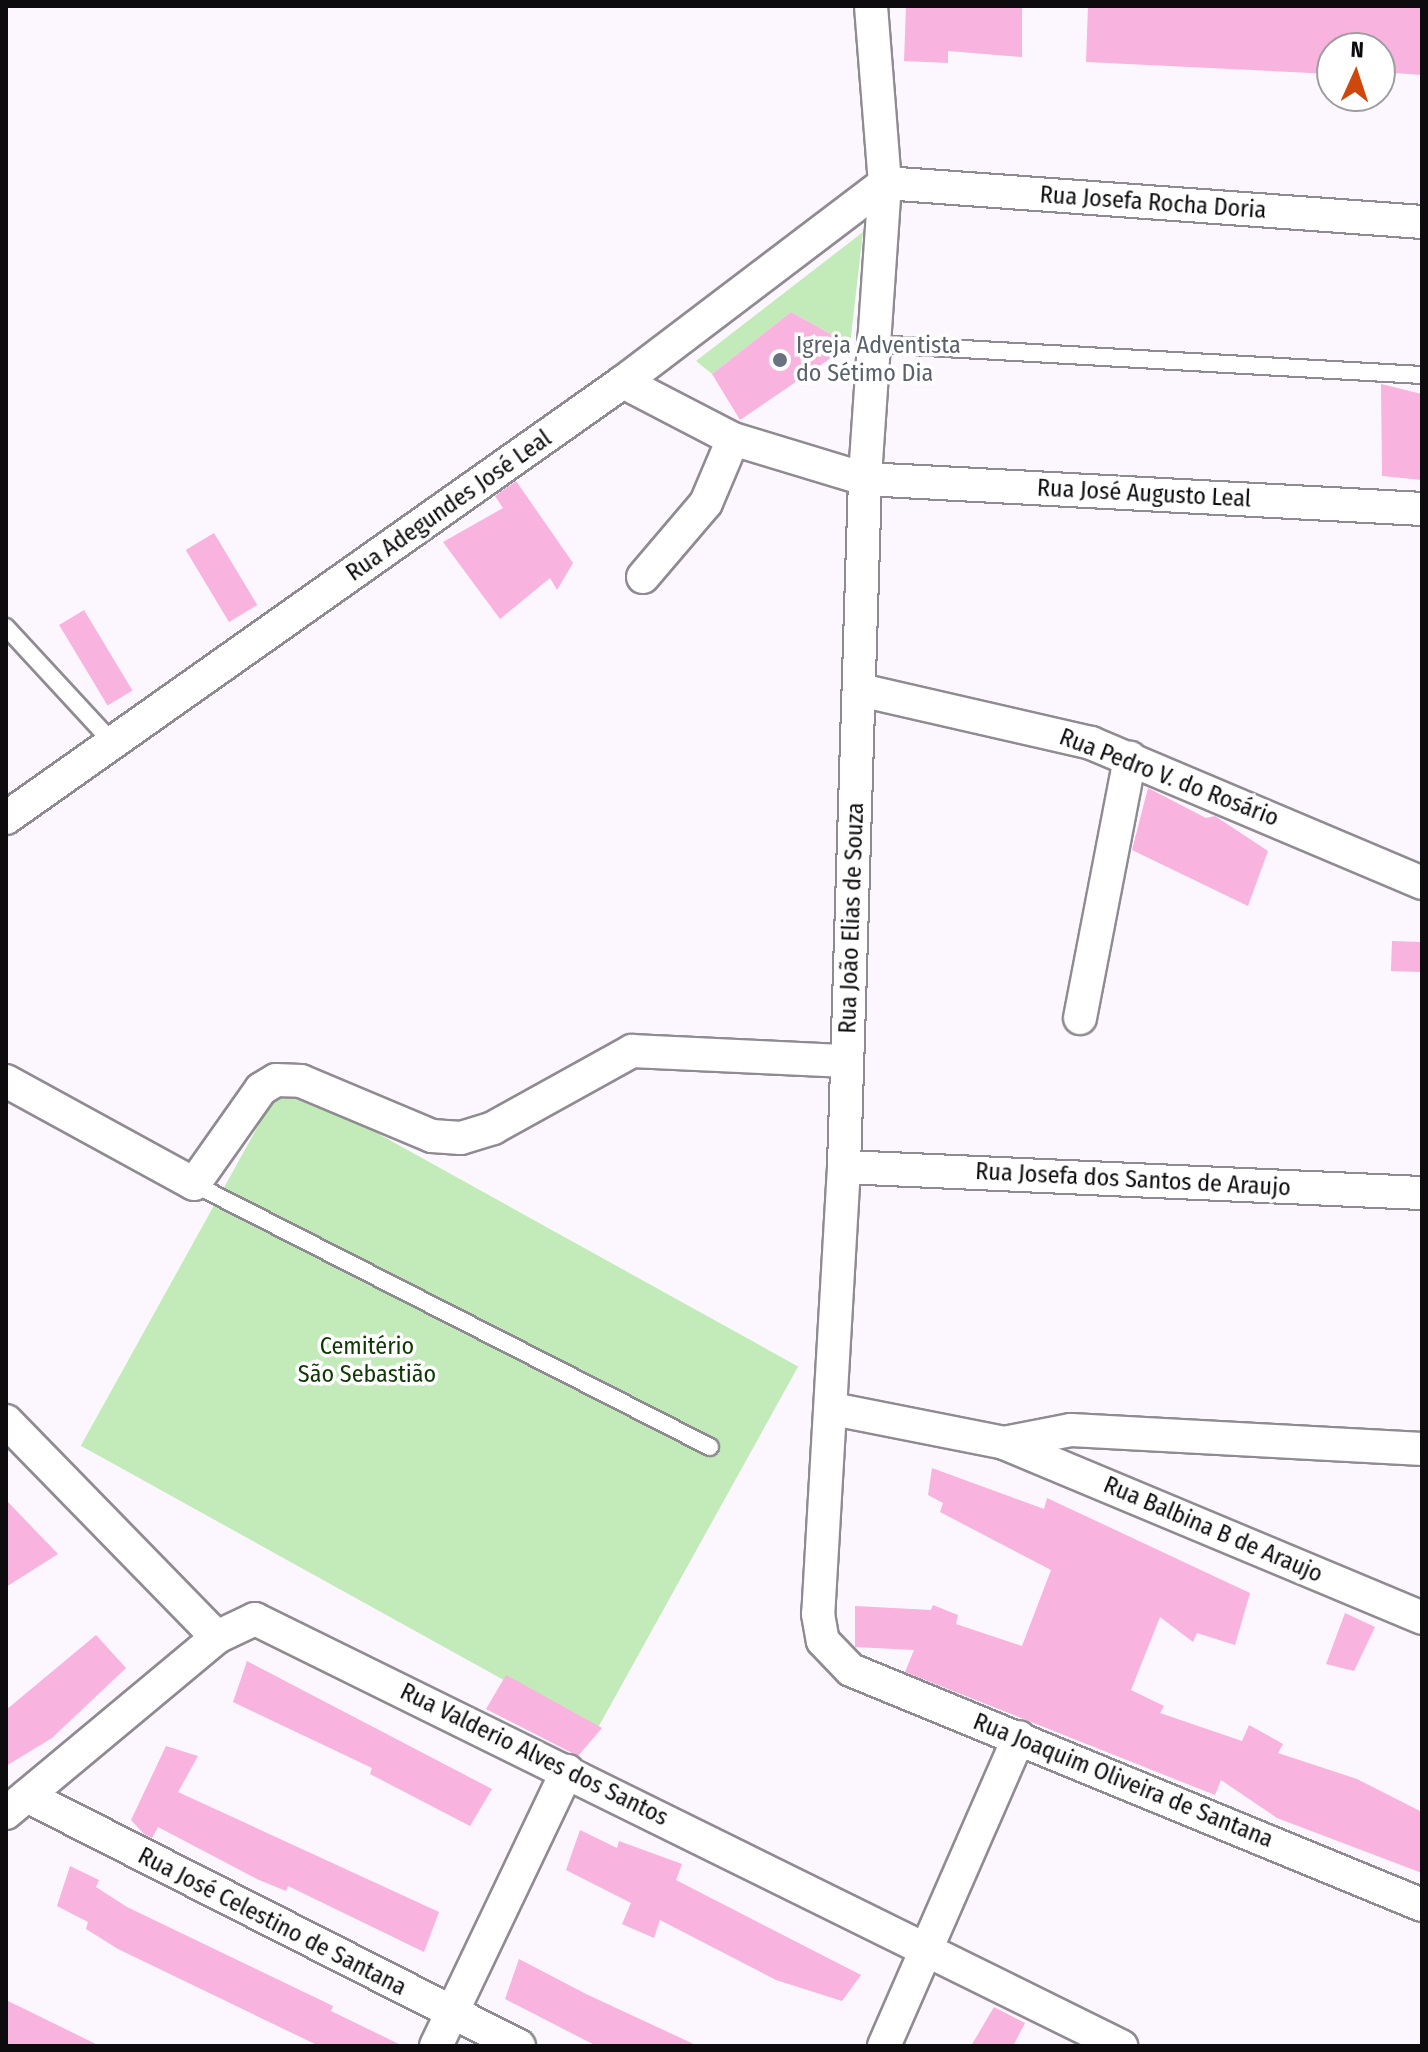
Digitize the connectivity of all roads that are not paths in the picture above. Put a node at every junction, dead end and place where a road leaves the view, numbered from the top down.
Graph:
1 (871, 6) edge
2 (885, 183) junction
3 (1422, 222) edge
4 (874, 344) junction
5 (1422, 375) edge
6 (623, 382) junction
7 (733, 439) junction
8 (865, 479) junction
9 (1422, 509) edge
10 (643, 577) dead end
11 (6, 627) edge
12 (860, 690) junction
13 (113, 743) junction
14 (1130, 758) junction
15 (6, 818) edge
16 (1422, 883) edge
17 (1080, 1018) dead end
18 (847, 1061) junction
19 (6, 1081) edge
20 (844, 1167) junction
21 (194, 1184) junction
22 (1422, 1193) edge
23 (833, 1409) junction
24 (6, 1421) edge
25 (1004, 1443) junction
26 (710, 1447) dead end
27 (1422, 1449) edge
28 (17, 1454) edge
29 (1422, 1618) edge
30 (217, 1637) junction
31 (827, 1651) joint
32 (1019, 1737) junction
33 (567, 1771) junction
34 (17, 1804) edge
35 (1422, 1905) edge
36 (929, 1949) junction
37 (451, 2013) junction
38 (436, 2046) edge
39 (519, 2046) edge
40 (884, 2046) edge
41 (1121, 2046) edge

1 - 2 street, Rua João Elias de Souza
2 - 3 street, Rua Josefa Rocha Doria
2 - 4 street, Rua João Elias de Souza
2 - 6 street, Rua Adegundes José Leal
4 - 5 lane
4 - 8 street, Rua João Elias de Souza
6 - 7 street, Rua José Augusto Leal
6 - 13 street, Rua Adegundes José Leal
7 - 8 street, Rua José Augusto Leal
7 - 10 street
8 - 9 street, Rua José Augusto Leal
8 - 12 street, Rua João Elias de Souza
11 - 13 lane
12 - 14 street, Rua Pedro V. do Rosário
12 - 18 street, Rua João Elias de Souza
13 - 15 street, Rua Adegundes José Leal
14 - 16 street, Rua Pedro V. do Rosário
14 - 17 street
18 - 20 street, Rua João Elias de Souza
18 - 21 street
19 - 21 street
20 - 22 street, Rua Josefa dos Santos de Araujo
20 - 23 street, Rua João Elias de Souza
21 - 26 lane
23 - 25 street, Rua Balbina B de Araujo
23 - 31 street, Rua João Elias de Souza
24 - 28 street
25 - 27 street, Rua Balbina B de Araujo
25 - 29 street, Rua Balbina B de Araujo
28 - 30 street
30 - 33 street, Rua Valderio Alves dos Santos
30 - 34 street, Rua Valderio Alves dos Santos
31 - 32 street, Rua Joaquim Oliveira de Santana
32 - 35 street, Rua Joaquim Oliveira de Santana
32 - 36 street
33 - 36 street, Rua Valderio Alves dos Santos
33 - 37 street
34 - 37 street, Rua José Celestino de Santana
36 - 40 street
36 - 41 street, Rua Valderio Alves dos Santos
37 - 38 street
37 - 39 street, Rua José Celestino de Santana

